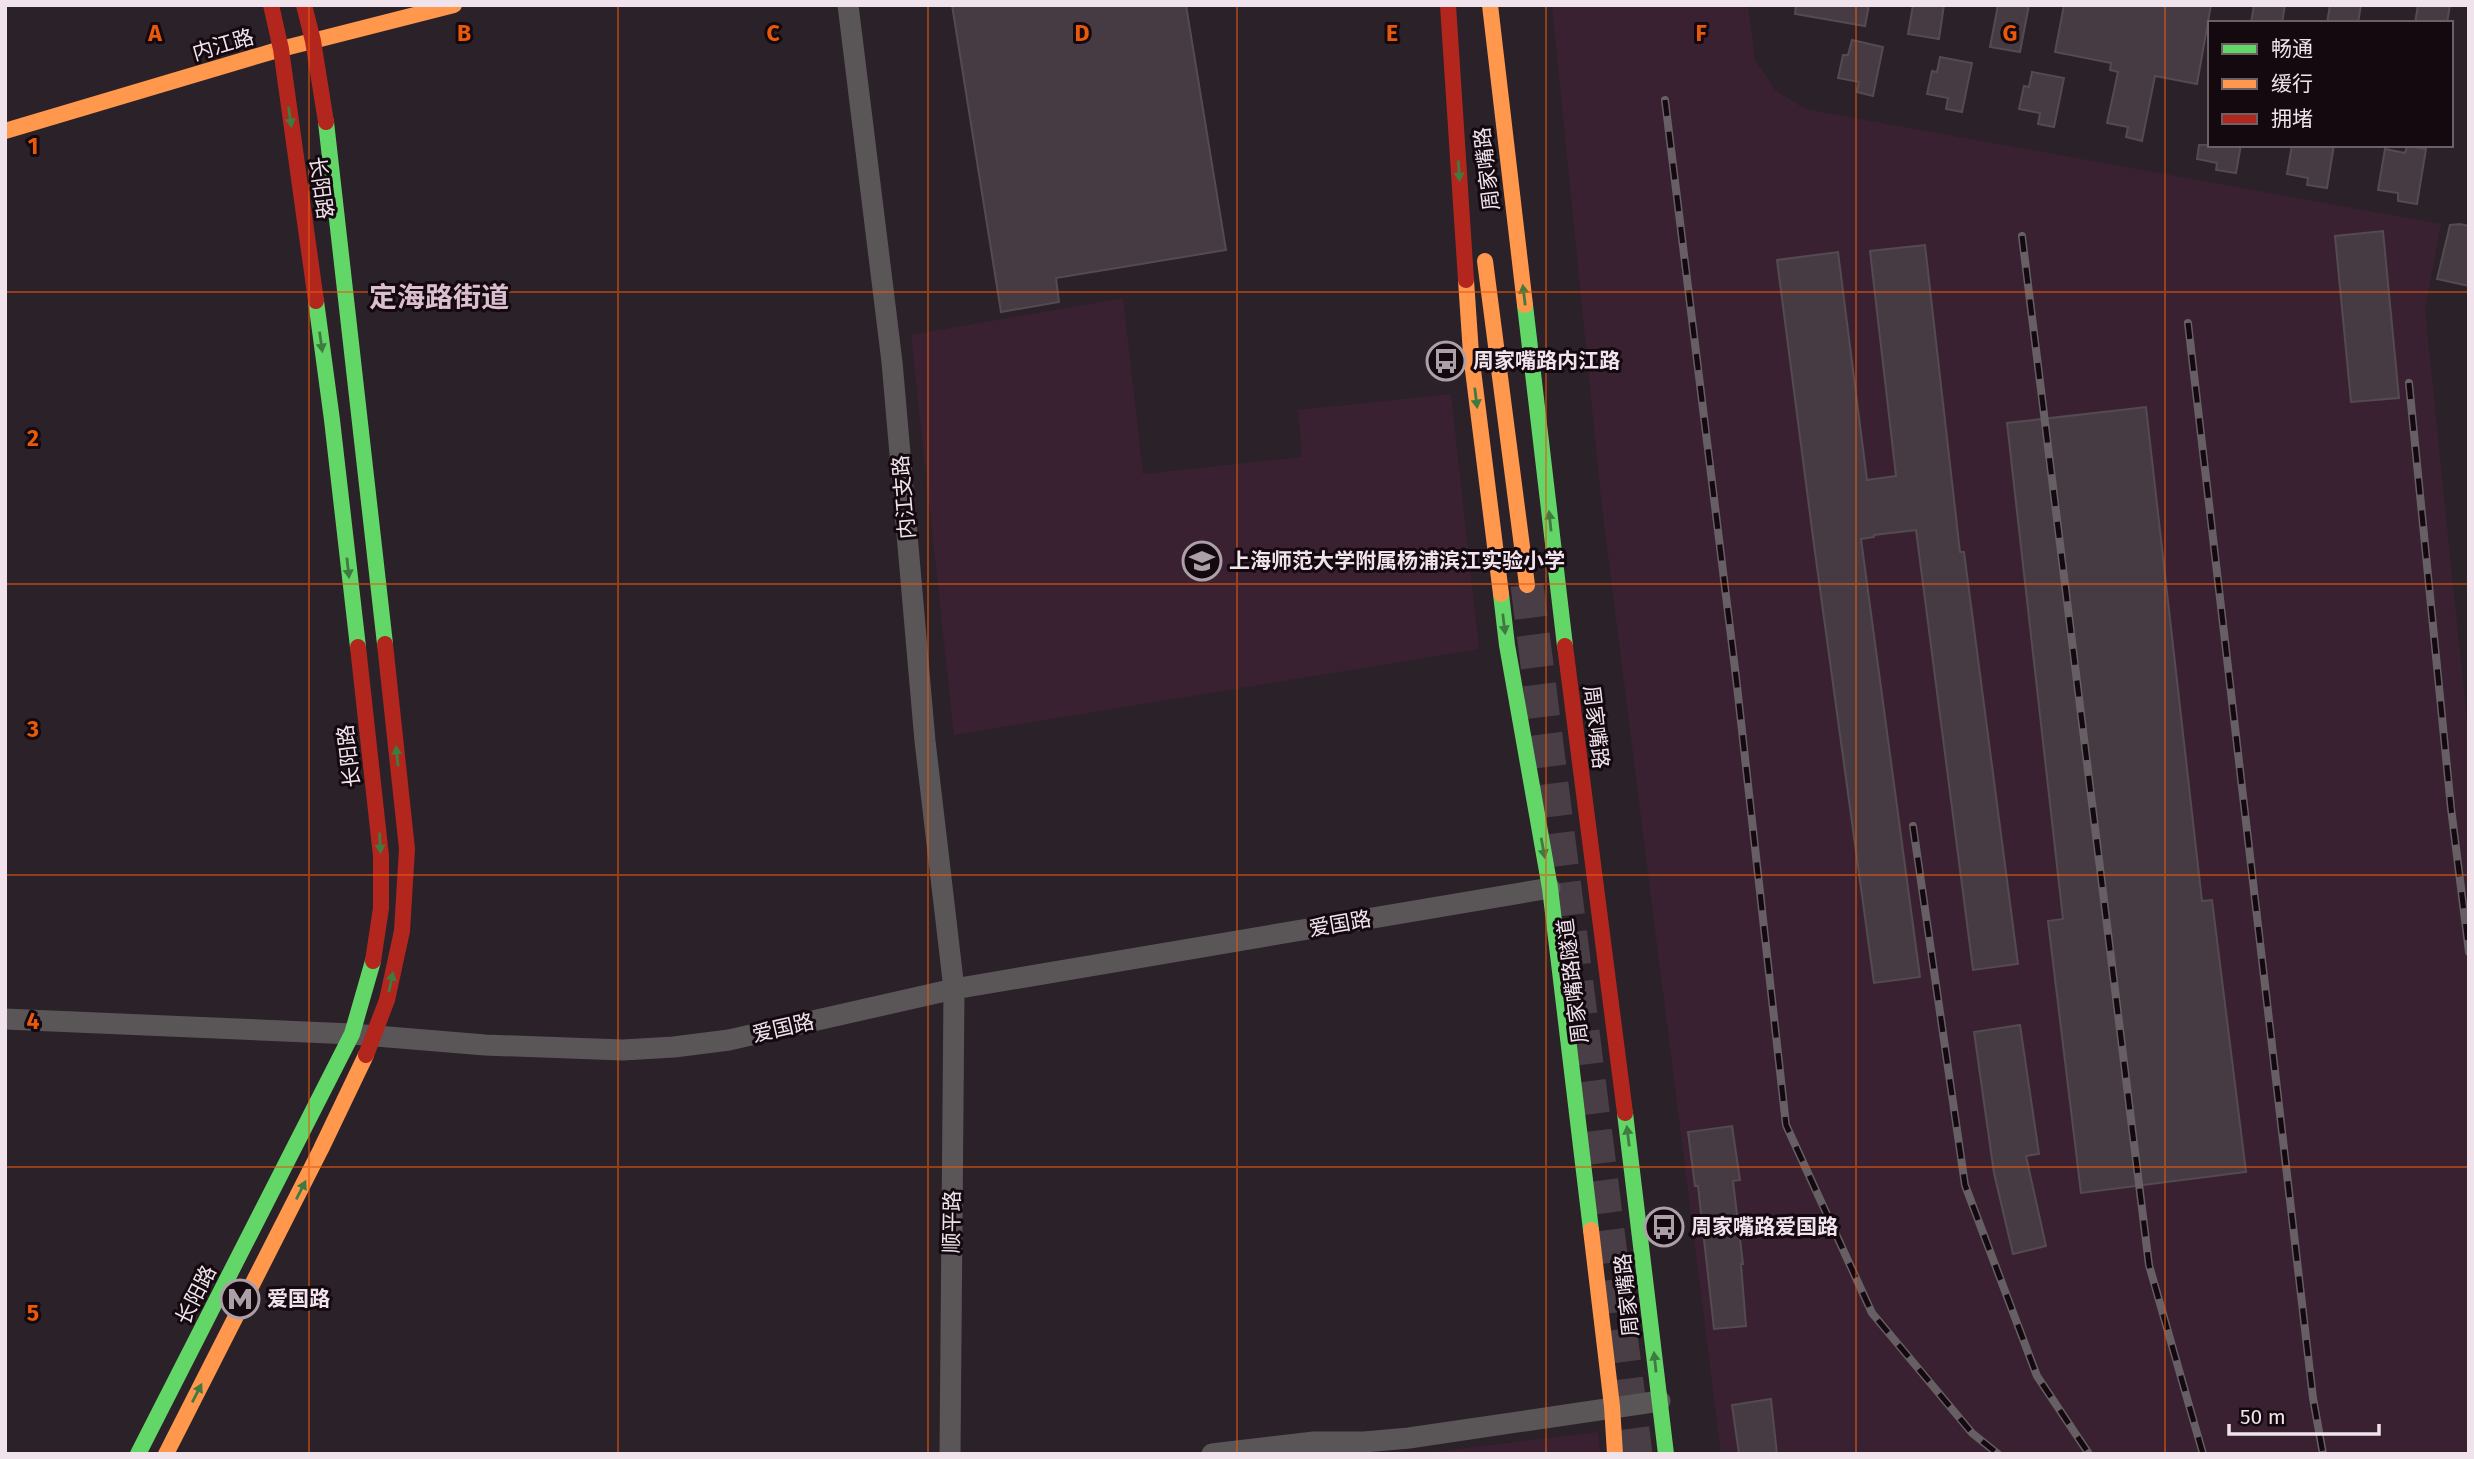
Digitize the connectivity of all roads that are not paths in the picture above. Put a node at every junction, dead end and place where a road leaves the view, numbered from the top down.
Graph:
1 (271, 5) edge
2 (304, 5) edge
3 (454, 5) edge
4 (848, 5) edge
5 (1450, 5) edge
6 (1490, 5) edge
7 (313, 41) junction
8 (281, 49) junction
9 (5, 131) edge
10 (1477, 198) dead end
11 (1482, 240) dead end
12 (1527, 585) tunnel mouth
13 (1558, 593) junction
14 (1550, 888) junction
15 (954, 989) junction
16 (5, 1019) edge
17 (352, 1034) junction
18 (375, 1036) junction
19 (1639, 1363) dead end
20 (1660, 1401) junction
21 (1612, 1406) junction
22 (138, 1454) edge
23 (166, 1454) edge
24 (950, 1454) edge
25 (1212, 1454) edge
26 (1615, 1454) edge
27 (1666, 1454) edge

1 - 8 main road, 长阳路
2 - 7 main road, 长阳路
3 - 7 main road, 内江路
4 - 15 street, 内江支路
5 - 10 main road
5 -> 14 main road, 周家嘴路
13 -> 6 main road, 周家嘴路
7 - 8 main road, 内江路
18 -> 7 main road, 长阳路
8 - 9 main road, 内江路
8 -> 17 main road, 长阳路
11 - 12 main road
13 - 19 main road, 周家嘴路隧道
20 -> 13 main road, 周家嘴路
14 - 15 street, 爱国路
14 - 21 main road, 周家嘴路
15 - 18 street, 爱国路
15 - 24 street, 顺平路
16 - 17 street, 爱国路
17 - 18 street, 爱国路
17 - 22 main road, 长阳路
23 -> 18 main road, 长阳路
20 - 21 street
20 - 27 main road, 周家嘴路
21 - 25 street
21 - 26 main road, 周家嘴路

